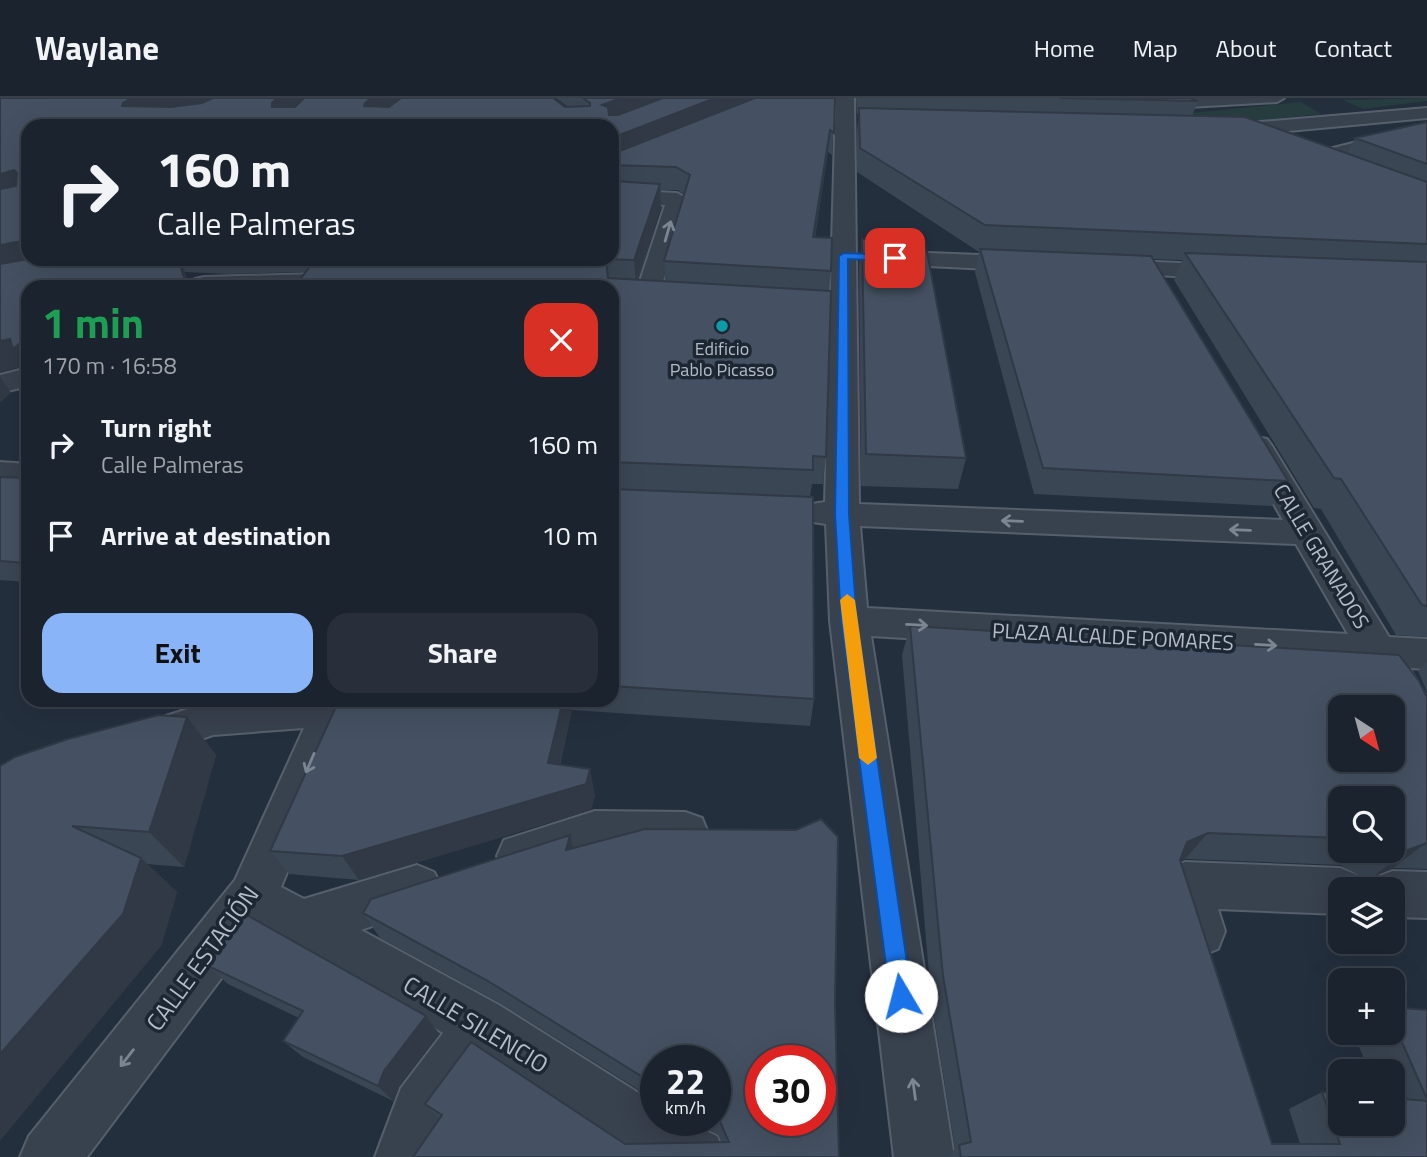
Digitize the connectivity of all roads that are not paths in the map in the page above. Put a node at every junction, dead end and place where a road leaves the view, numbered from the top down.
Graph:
1 (1277, 98) edge
2 (1329, 103) dead end
3 (1139, 105) dead end
4 (0, 113) edge
5 (1427, 113) edge
6 (849, 114) edge
7 (1358, 120) junction
8 (1427, 130) edge
9 (1199, 131) edge
10 (1241, 132) junction
11 (4, 151) edge
12 (1312, 159) junction
13 (1350, 174) edge
14 (619, 196) edge
15 (844, 256) junction
16 (1058, 265) edge
17 (332, 266) edge
18 (1085, 266) edge
19 (1152, 269) junction
20 (1248, 273) edge
21 (374, 275) edge
22 (348, 280) joint
23 (676, 298) edge
24 (816, 305) edge
25 (1173, 305) edge
26 (844, 307) junction
27 (21, 379) edge
28 (0, 384) edge
29 (1244, 425) edge
30 (0, 472) edge
31 (21, 474) edge
32 (788, 511) edge
33 (842, 514) junction
34 (1308, 533) junction
35 (849, 621) junction
36 (1378, 651) junction
37 (1427, 654) edge
38 (309, 707) edge
39 (334, 707) edge
40 (1427, 735) edge
41 (110, 753) edge
42 (726, 833) edge
43 (1328, 891) edge
44 (1405, 894) edge
45 (1427, 895) edge
46 (252, 897) junction
47 (304, 924) junction
48 (1214, 975) edge
49 (480, 1024) junction
50 (675, 1152) edge
51 (50, 1157) edge
52 (401, 1157) edge
53 (923, 1157) edge

1 - 3 street
2 - 7 street
4 - 11 street
5 - 7 street
6 - 15 street
7 - 10 street
8 - 12 street
9 - 10 street
10 - 12 street
12 - 13 street
23 -> 14 street
15 - 16 street
15 - 26 street
17 - 22 street
18 - 19 street
19 - 20 street
19 - 25 street
21 - 22 street
24 - 26 street
26 - 33 street
27 - 28 street
29 - 34 street, CALLE GRANADOS
30 - 31 street
32 - 33 street
34 -> 33 street
33 - 35 street
34 - 36 street, CALLE GRANADOS
35 -> 36 street, PLAZA ALCALDE POMARES
53 -> 35 street
36 - 37 street, PLAZA ALCALDE POMARES
36 - 40 street, CALLE GRANADOS
38 - 41 street
39 -> 46 street, CALLE ESTACIÓN
42 - 47 street
43 - 48 street
44 - 45 street
46 - 47 street, CALLE SILENCIO
46 -> 51 street, CALLE ESTACIÓN
47 - 49 street, CALLE SILENCIO
49 - 50 street, CALLE SILENCIO
49 - 52 street

